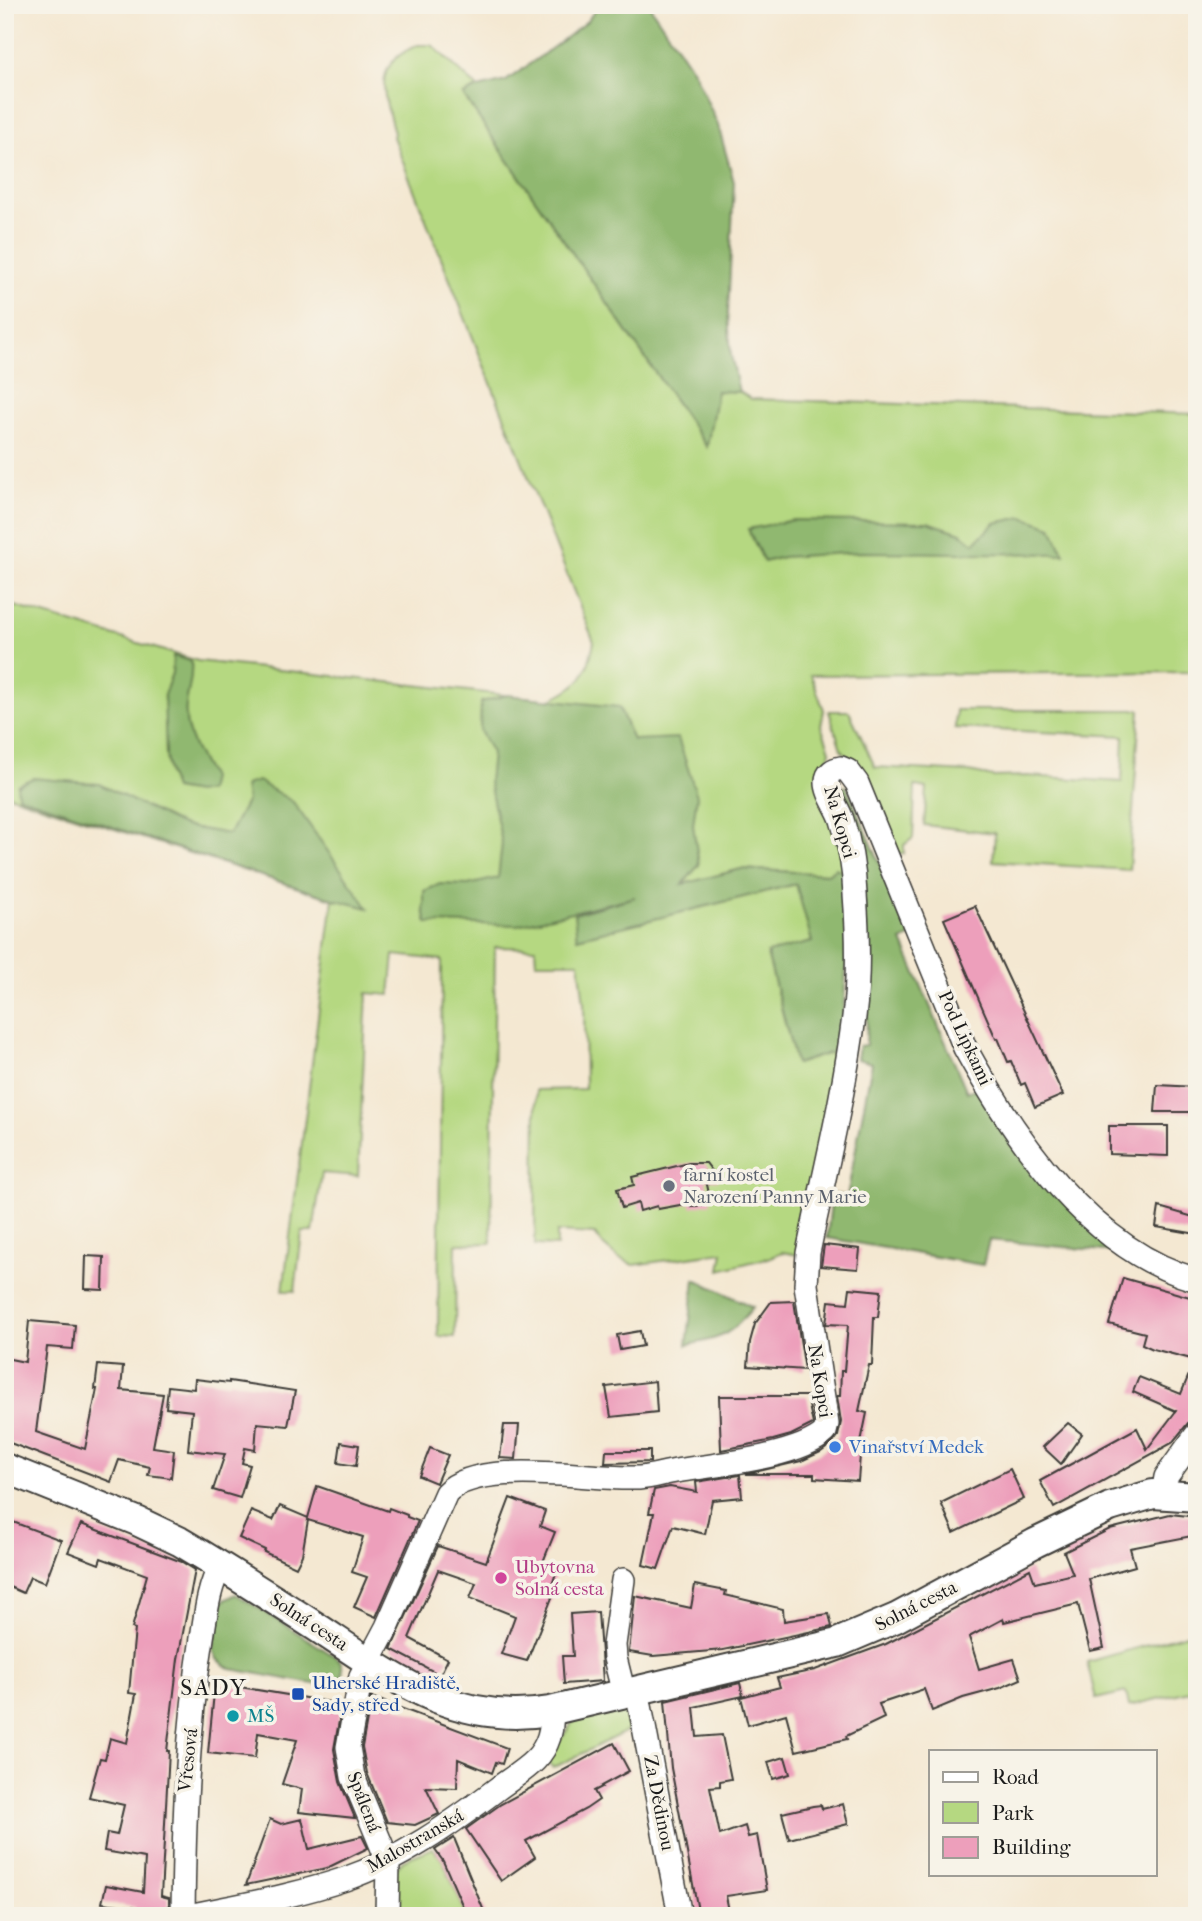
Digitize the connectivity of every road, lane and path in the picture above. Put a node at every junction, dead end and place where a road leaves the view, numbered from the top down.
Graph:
1 (838, 768) joint
2 (1197, 1280) edge
3 (1197, 1434) edge
4 (5, 1468) edge
5 (1163, 1494) junction
6 (1197, 1497) edge
7 (220, 1567) junction
8 (623, 1580) dead end
9 (368, 1661) junction
10 (630, 1692) junction
11 (550, 1711) junction
12 (388, 1861) junction
13 (183, 1916) edge
14 (189, 1916) edge
15 (387, 1916) edge
16 (680, 1916) edge

1 - 2 street, Pod Lipkami
1 - 9 street, Na Kopci
3 - 5 street
4 - 7 street, Solná cesta
5 - 6 street, Solná cesta
5 - 10 street, Solná cesta
7 - 9 street, Solná cesta
7 - 13 street, Vřesová
8 - 10 street
9 - 11 street, Solná cesta
9 - 12 street, Spálená
10 - 11 street, Solná cesta
10 - 16 street, Za Dědinou
11 - 12 street, Malostranská
12 - 14 street, Malostranská
12 - 15 street

